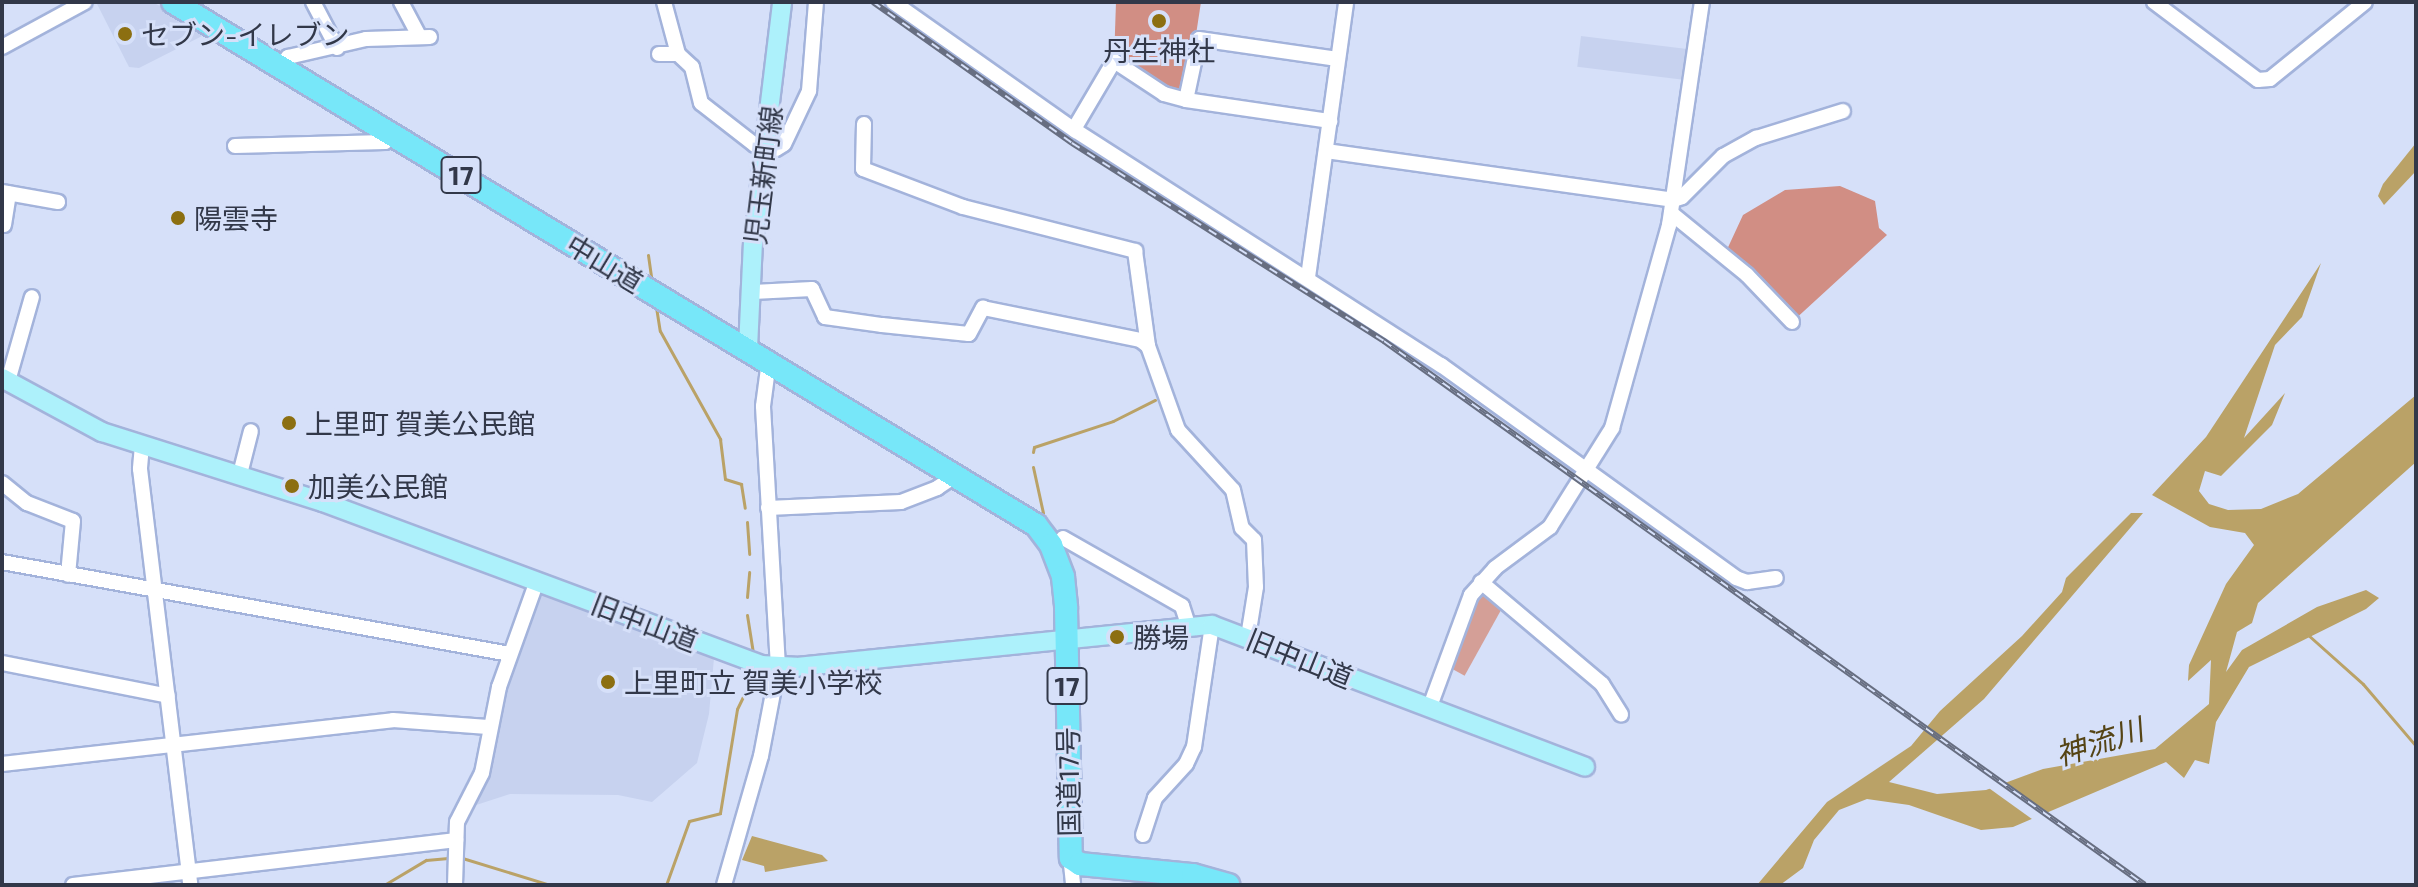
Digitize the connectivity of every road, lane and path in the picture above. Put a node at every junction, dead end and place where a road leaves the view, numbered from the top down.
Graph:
1 (85, 2) edge
2 (173, 2) edge
3 (313, 2) edge
4 (401, 2) edge
5 (664, 2) edge
6 (782, 2) edge
7 (816, 2) edge
8 (893, 2) edge
9 (1346, 2) edge
10 (1702, 2) edge
11 (2154, 2) edge
12 (2365, 2) edge
13 (2, 47) edge
14 (337, 48) junction
15 (659, 54) dead end
16 (678, 54) junction
17 (1338, 59) junction
18 (282, 67) junction
19 (1186, 100) junction
20 (1843, 111) dead end
21 (1330, 121) junction
22 (864, 124) dead end
23 (1074, 129) junction
24 (392, 132) junction
25 (235, 146) dead end
26 (766, 147) junction
27 (1326, 151) junction
28 (5, 193) edge
29 (58, 202) dead end
30 (1672, 206) junction
31 (4, 225) dead end
32 (1308, 277) junction
33 (753, 292) junction
34 (32, 297) dead end
35 (1792, 322) dead end
36 (1148, 346) junction
37 (748, 348) junction
38 (769, 361) junction
39 (5, 379) edge
40 (251, 431) dead end
41 (142, 445) junction
42 (1588, 473) junction
43 (240, 474) junction
44 (956, 475) junction
45 (2, 483) edge
46 (768, 508) junction
47 (1036, 525) joint
48 (1063, 538) dead end
49 (2, 562) edge
50 (68, 575) junction
51 (1776, 578) dead end
52 (537, 581) junction
53 (1481, 582) junction
54 (155, 592) junction
55 (1212, 625) junction
56 (1189, 627) junction
57 (1067, 637) junction
58 (1248, 637) junction
59 (510, 654) junction
60 (2, 663) edge
61 (778, 667) junction
62 (168, 696) junction
63 (1429, 709) junction
64 (1621, 714) dead end
65 (488, 727) junction
66 (174, 744) junction
67 (2, 764) edge
68 (1585, 767) dead end
69 (1143, 835) dead end
70 (455, 851) junction
71 (1070, 855) junction
72 (189, 879) edge
73 (73, 885) edge
74 (455, 885) edge
75 (724, 885) edge
76 (1073, 885) edge
77 (1229, 885) edge

1 - 13 street
2 - 18 highway, 中山道 / 17
3 - 14 street
4 - 14 street
5 - 16 street
6 - 26 main road, 児玉新町線
7 - 26 street
8 - 23 street
9 - 17 street
10 - 30 street
11 - 12 street
14 - 18 street
15 - 16 street
16 - 26 street
17 - 19 street
17 - 21 street
18 - 24 highway, 中山道 / 17
19 - 21 street
19 - 23 street
20 - 30 street
21 - 27 street
22 - 36 street
23 - 32 street
24 - 25 street
24 - 37 highway, 中山道 / 17
26 - 33 main road, 児玉新町線
27 - 30 street
27 - 32 street
28 - 29 street
28 - 31 street
30 - 35 street
30 - 42 street
32 - 42 street
33 - 36 street
33 - 37 main road, 児玉新町線
34 - 39 street
36 - 58 street
37 - 38 highway, 中山道 / 17
38 - 44 highway, 中山道 / 17
38 - 46 street
39 - 41 main road, 旧中山道
40 - 43 street
41 - 43 main road, 旧中山道
41 - 54 street
42 - 51 street
42 - 53 street
43 - 52 main road, 旧中山道
44 - 46 street
44 - 47 highway, 中山道 / 17
45 - 50 street
46 - 61 street
47 - 57 highway, 国道17号 / 17
48 - 56 street
49 - 50 street
50 - 54 street
52 - 59 street
52 - 61 main road, 旧中山道
53 - 63 street
53 - 64 street
54 - 59 street
54 - 62 street
55 - 56 main road, 旧中山道
55 - 58 main road, 旧中山道
55 - 69 street
56 - 57 main road, 旧中山道
57 - 61 main road, 旧中山道
57 - 71 highway, 国道17号 / 17
58 - 63 main road, 旧中山道
59 - 65 street
60 - 62 street
61 - 75 street
62 - 66 street
63 - 68 main road, 旧中山道
65 - 66 street
65 - 70 street
66 - 67 street
66 - 72 street
70 - 72 street
70 - 74 street
71 - 76 street
71 - 77 highway
72 - 73 street

